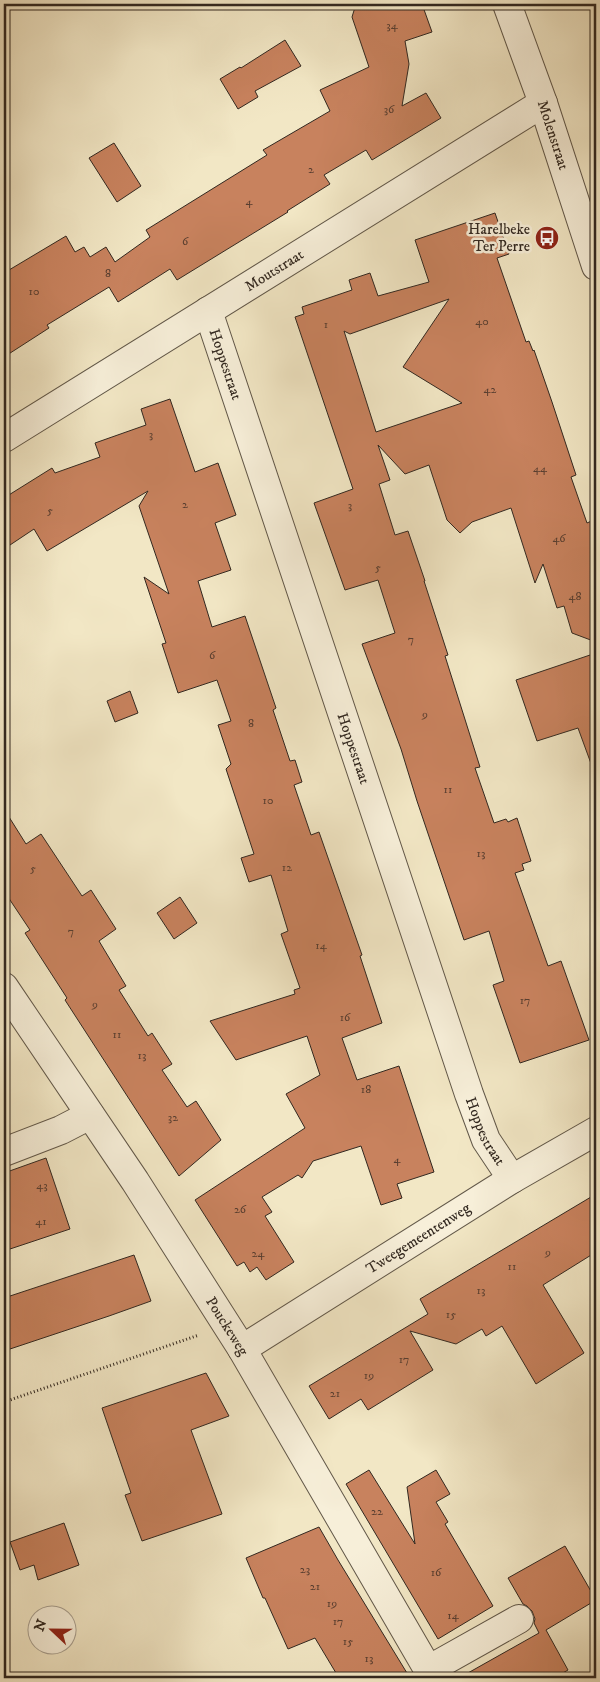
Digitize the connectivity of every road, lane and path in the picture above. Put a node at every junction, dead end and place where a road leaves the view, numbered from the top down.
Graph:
1 (507, 4) edge
2 (543, 103) junction
3 (596, 266) edge
4 (208, 312) junction
5 (4, 438) edge
6 (4, 987) edge
7 (90, 1115) junction
8 (596, 1131) edge
9 (4, 1152) edge
10 (512, 1178) junction
11 (224, 1322) junction
12 (242, 1349) junction
13 (4, 1402) edge
14 (519, 1619) dead end
15 (430, 1674) edge

1 - 2 street, Molenstraat
2 - 3 street, Molenstraat
2 - 4 street, Moutstraat
4 - 5 street, Moutstraat
4 - 10 street, Hoppestraat
6 - 7 street, Pouckeweg
7 - 9 street
7 - 11 street, Pouckeweg
8 - 10 street, Tweegemeentenweg
10 - 12 street, Tweegemeentenweg
11 - 12 street, Pouckeweg
11 - 13 path
12 - 15 street, Pouckeweg
14 - 15 street

